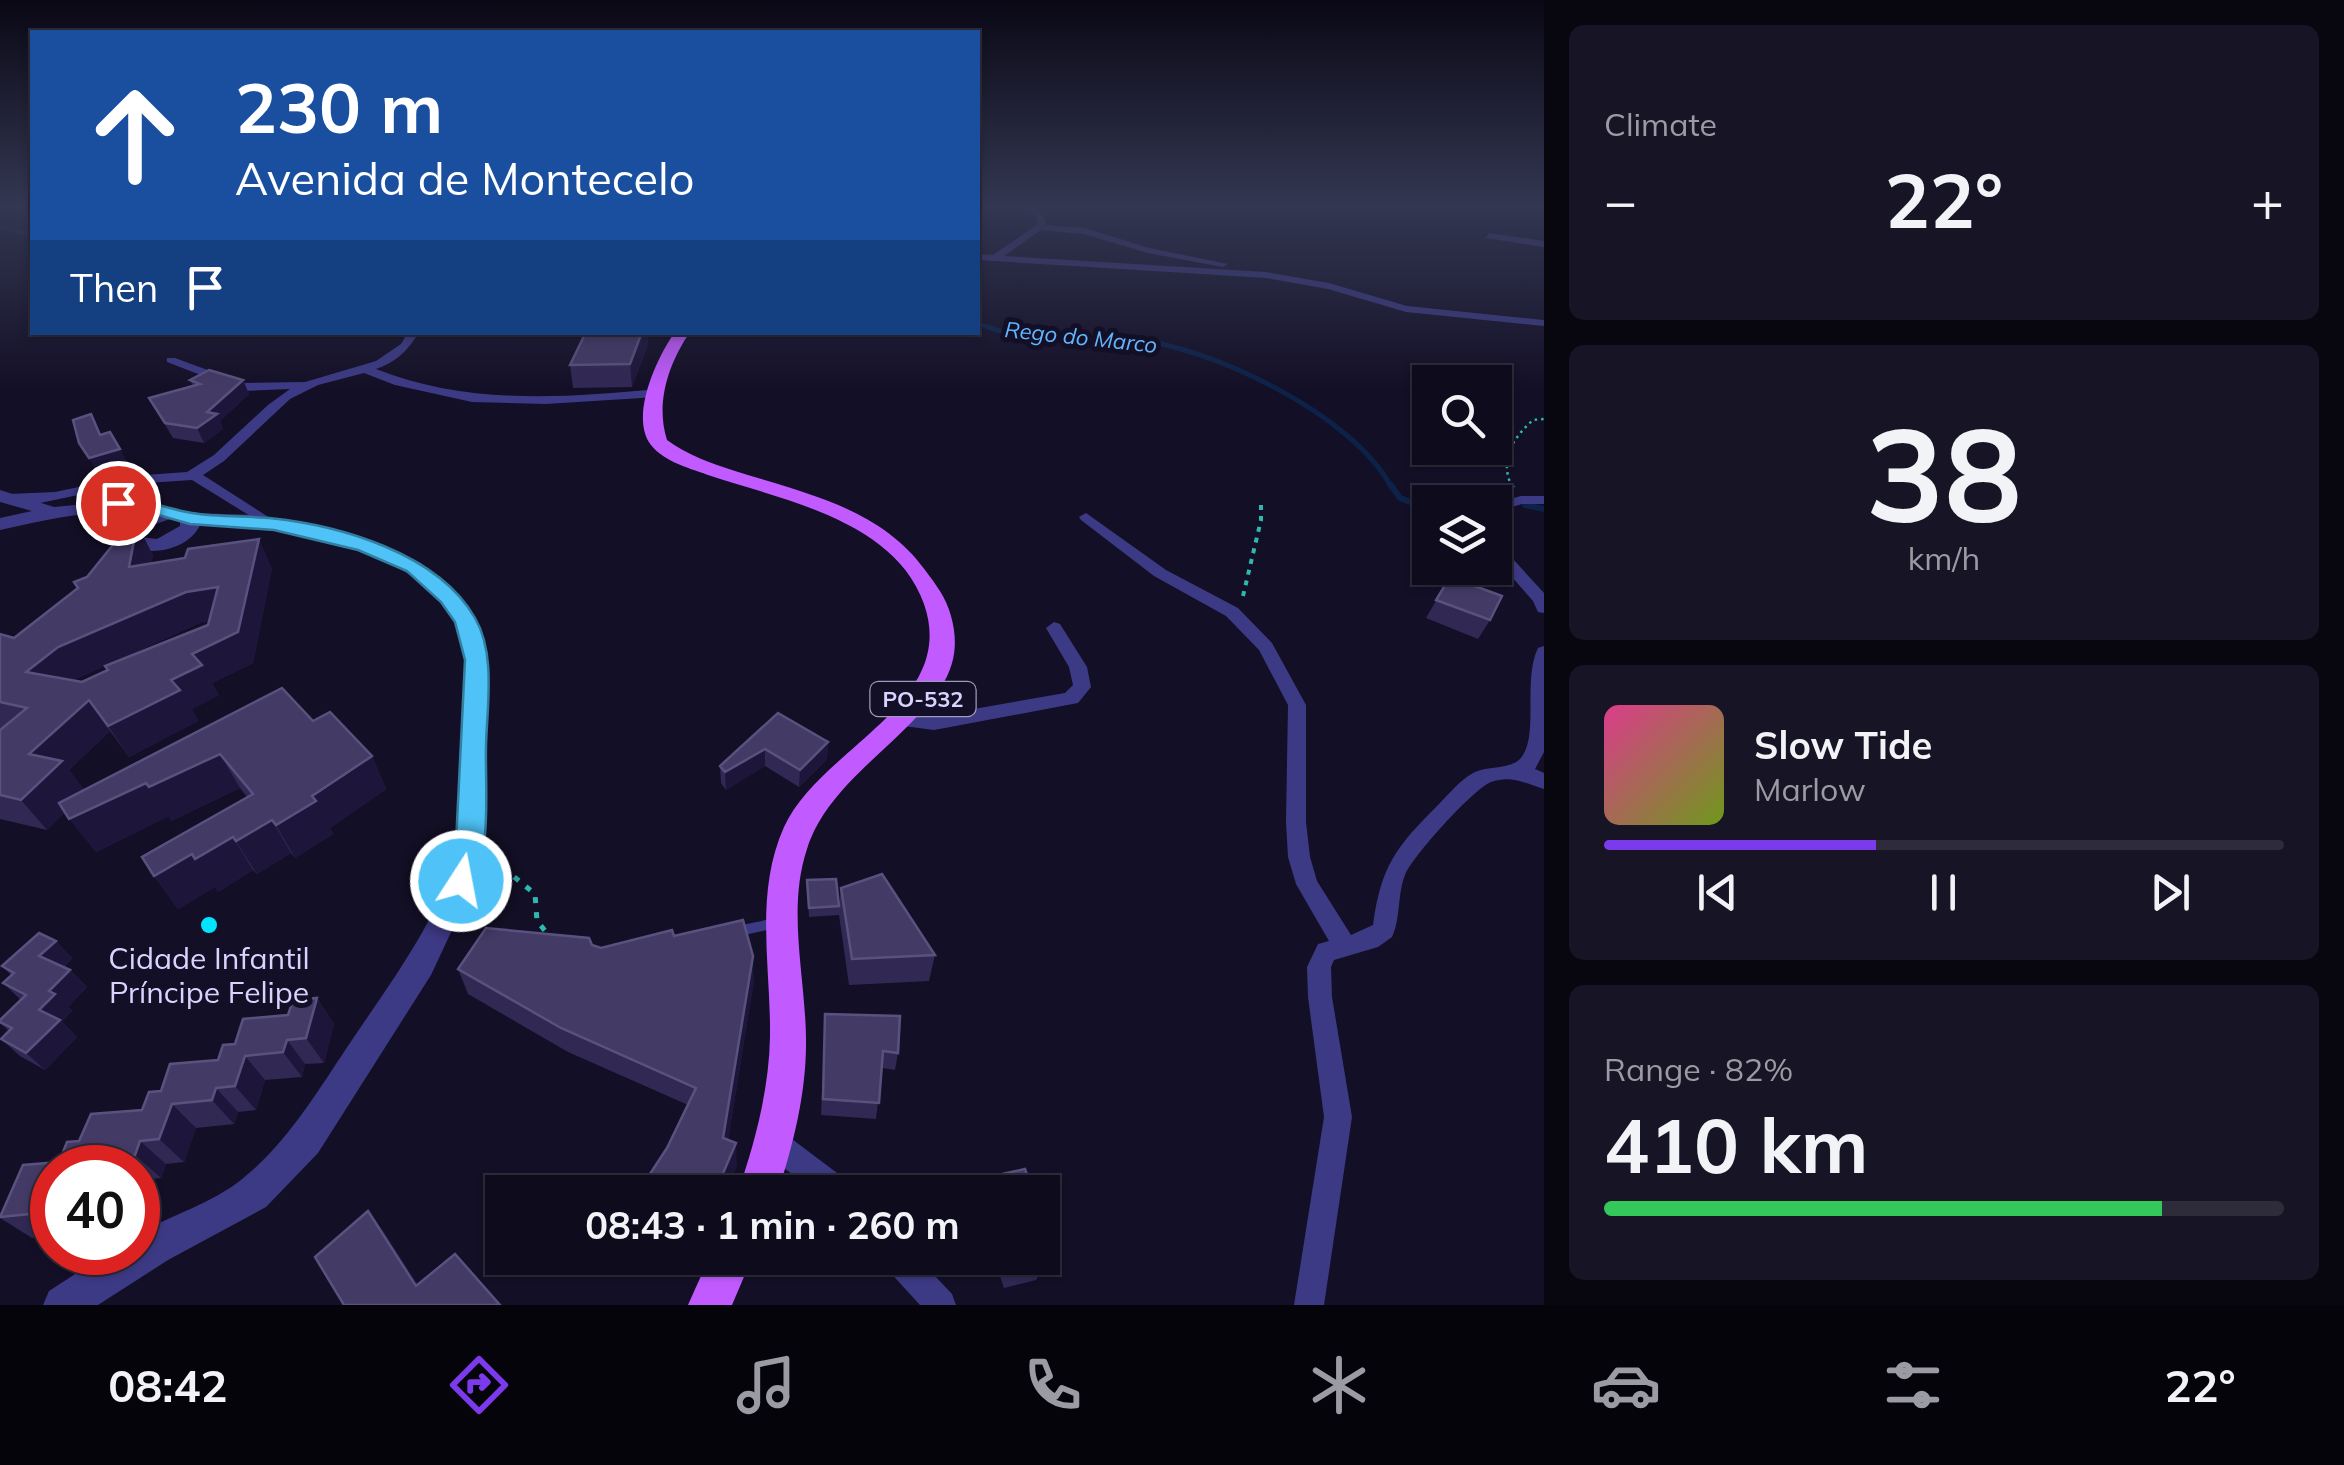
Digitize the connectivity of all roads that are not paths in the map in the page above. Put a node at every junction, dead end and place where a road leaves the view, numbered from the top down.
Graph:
1 (1154, 267) edge
2 (1228, 267) edge
3 (1257, 274) junction
4 (1544, 323) edge
5 (412, 335) edge
6 (681, 335) edge
7 (170, 360) dead end
8 (365, 369) junction
9 (305, 385) junction
10 (657, 393) junction
11 (194, 474) junction
12 (2, 496) edge
13 (1544, 500) edge
14 (86, 501) junction
15 (1512, 503) edge
16 (56, 512) junction
17 (169, 513) junction
18 (1086, 517) dead end
19 (190, 518) junction
20 (259, 522) junction
21 (0, 524) edge
22 (177, 538) junction
23 (133, 544) junction
24 (1512, 567) edge
25 (1544, 608) edge
26 (1054, 628) dead end
27 (1544, 652) edge
28 (903, 720) junction
29 (1520, 771) junction
30 (1544, 781) edge
31 (784, 921) junction
32 (717, 936) edge
33 (1344, 945) junction
34 (774, 1143) junction
35 (764, 1175) edge
36 (816, 1175) edge
37 (723, 1275) edge
38 (914, 1275) edge
39 (64, 1305) edge
40 (710, 1305) edge
41 (941, 1305) edge
42 (1309, 1305) edge

1 - 3 street
2 - 3 street
3 - 4 street
5 - 8 street
6 - 10 main road, PO-532
7 - 9 street
8 - 9 street
8 - 10 street
9 - 11 street
10 - 28 main road, PO-532
11 - 14 street
11 - 20 street
12 - 14 street
12 - 16 street
13 - 15 street
14 - 16 street
14 - 17 street
14 - 23 street
16 - 21 street
17 - 19 street
17 - 23 street
18 - 33 street
19 - 20 street
19 - 22 street
20 - 22 street
20 - 39 street
22 - 23 street
24 - 25 street
26 - 28 street
27 - 29 street
28 - 31 main road, PO-532
29 - 30 street
29 - 33 street
31 - 32 lane
31 - 34 main road, PO-532
33 - 42 street
34 - 35 main road, PO-532
34 - 36 street
37 - 40 main road
38 - 41 street

